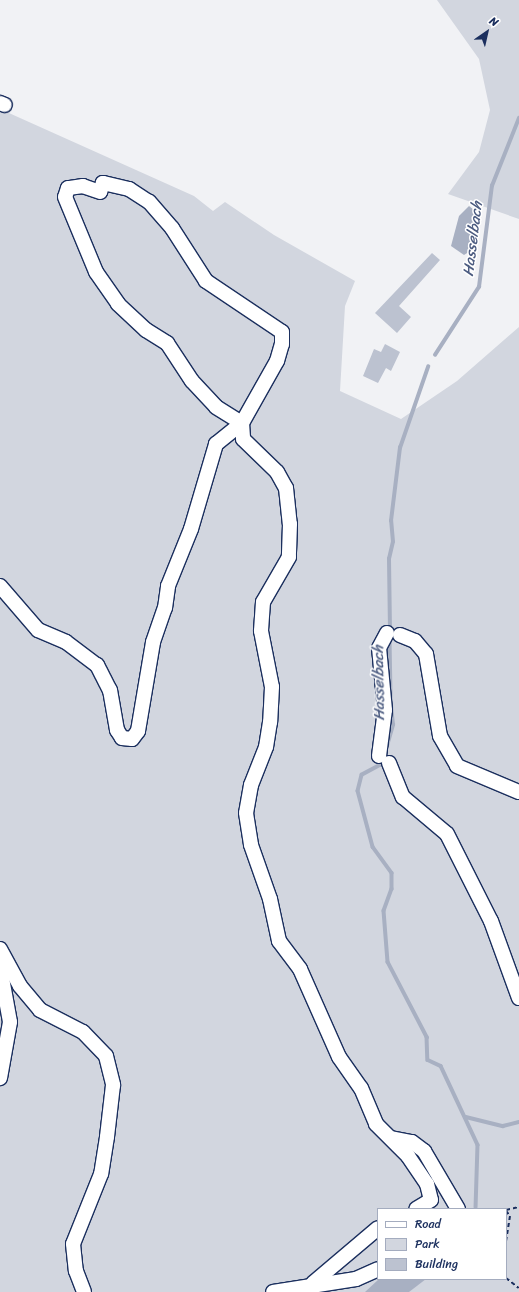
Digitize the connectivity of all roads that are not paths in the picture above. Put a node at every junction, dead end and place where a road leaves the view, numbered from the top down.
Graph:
1 (242, 424) junction
2 (0, 586) edge
3 (519, 792) edge
4 (0, 949) edge
5 (0, 967) edge
6 (519, 998) edge
7 (0, 1078) edge
8 (391, 1138) junction
9 (418, 1208) edge
10 (457, 1208) edge
11 (377, 1229) edge
12 (377, 1269) edge
13 (309, 1285) junction
14 (84, 1292) edge
15 (273, 1292) edge

1 - 1 lane
1 - 2 lane
1 - 8 lane
3 - 6 lane
4 - 14 lane
5 - 7 lane
8 - 9 lane
8 - 10 lane
11 - 13 lane
12 - 13 lane
13 - 15 lane

